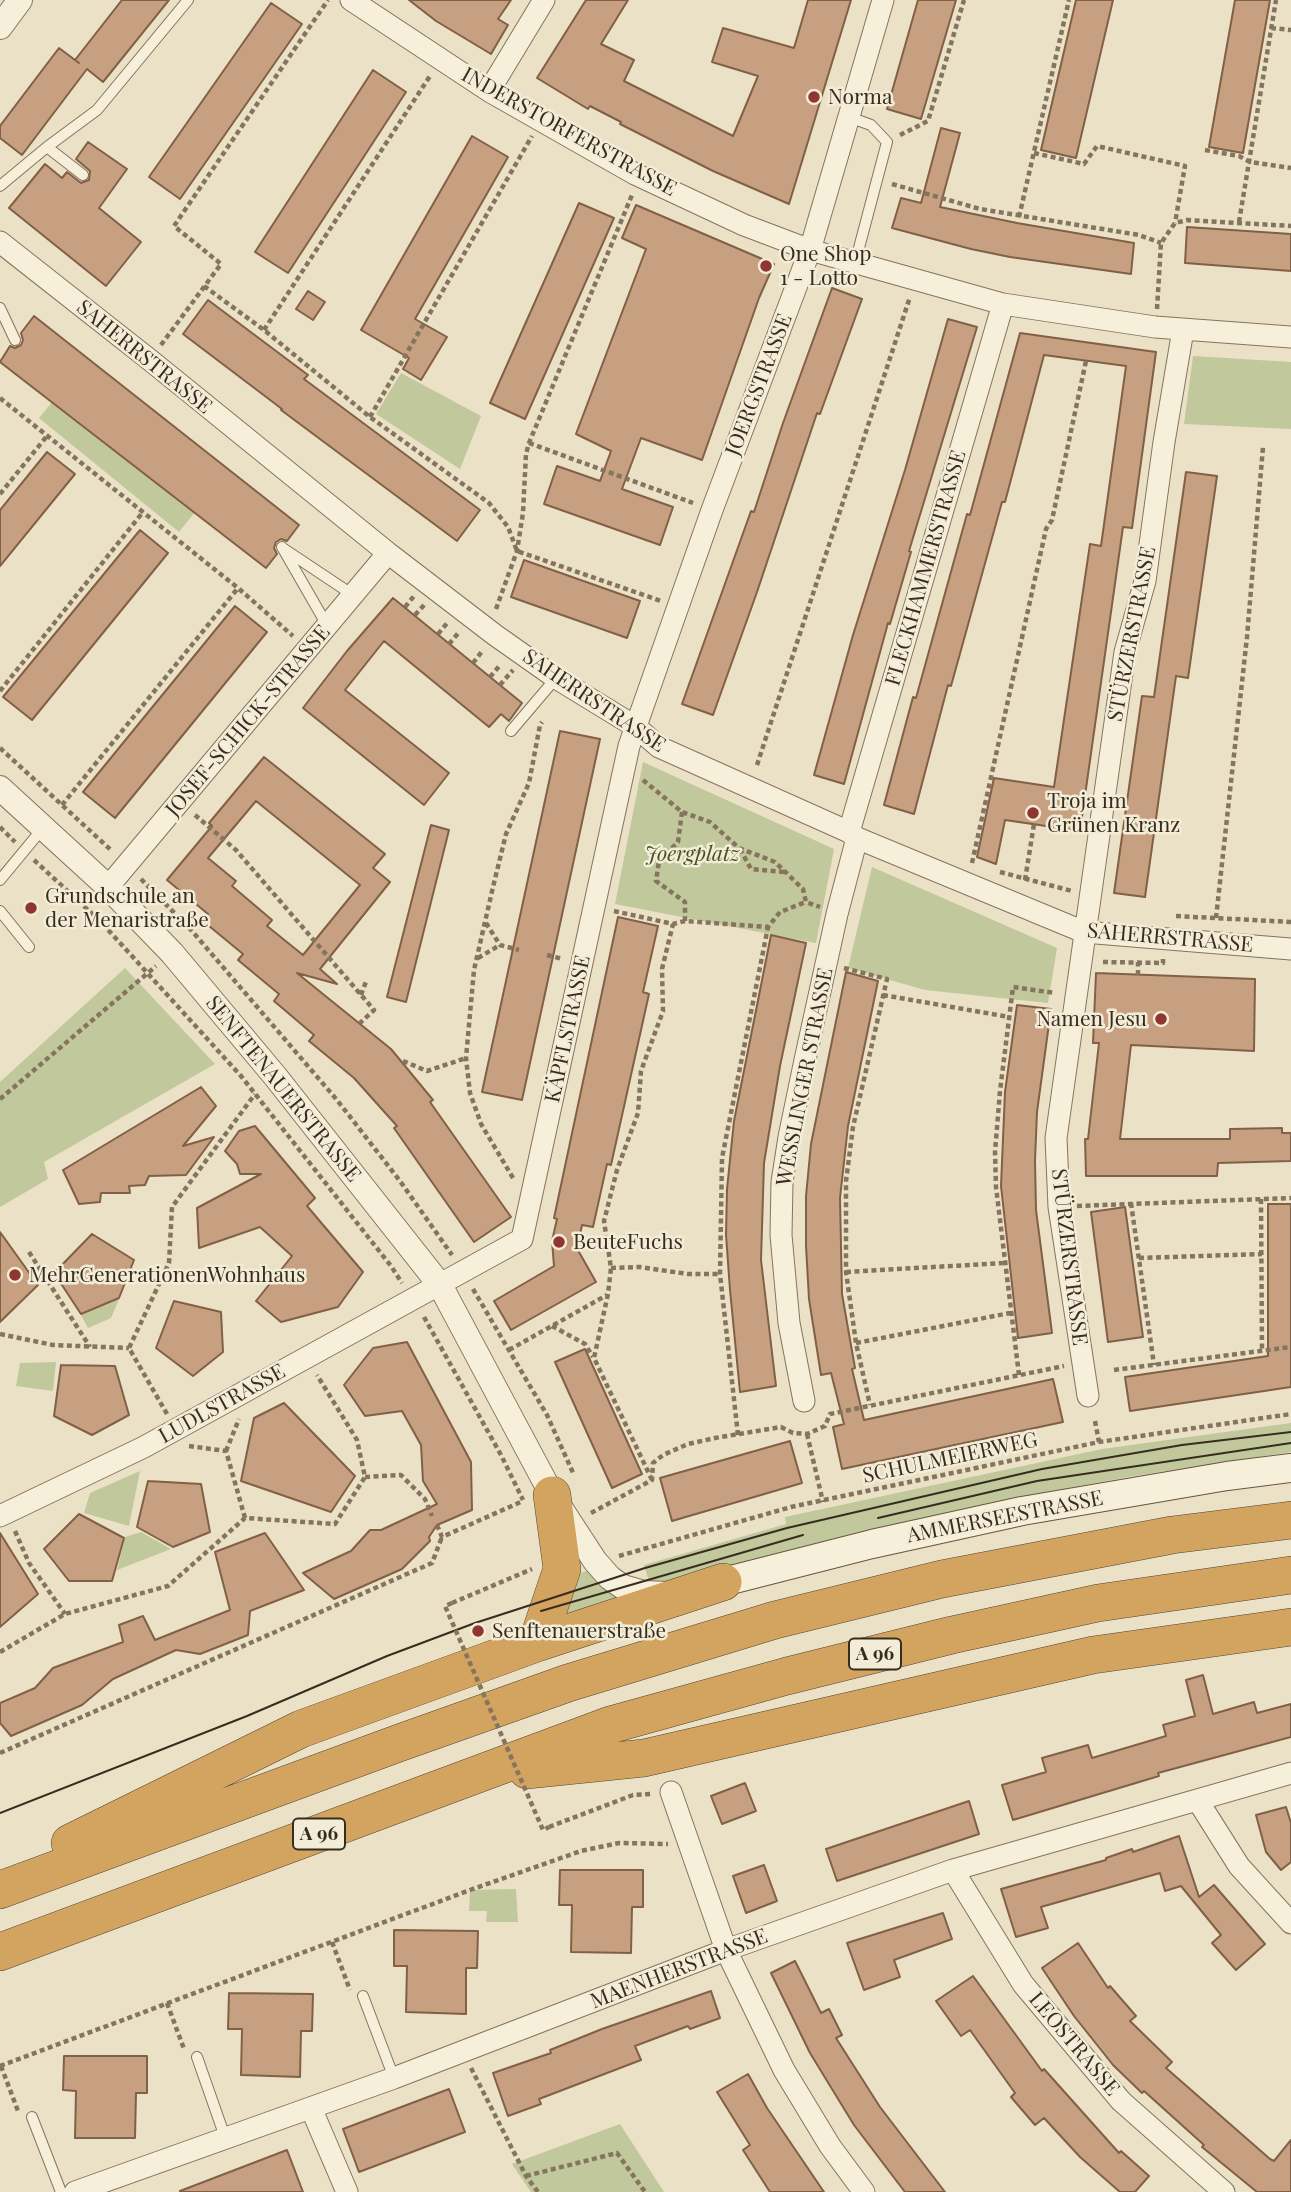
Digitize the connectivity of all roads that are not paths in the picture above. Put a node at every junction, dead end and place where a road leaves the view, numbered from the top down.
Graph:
1 (20, 0) edge
2 (188, 0) edge
3 (351, 0) edge
4 (544, 0) edge
5 (883, 0) edge
6 (0, 26) edge
7 (489, 91) junction
8 (849, 117) junction
9 (47, 147) junction
10 (83, 175) dead end
11 (0, 186) edge
12 (2, 249) edge
13 (810, 250) junction
14 (855, 263) junction
15 (1003, 304) junction
16 (0, 308) edge
17 (0, 329) edge
18 (1183, 330) junction
19 (1291, 337) edge
20 (387, 553) junction
21 (353, 595) junction
22 (328, 627) junction
23 (556, 677) junction
24 (636, 727) junction
25 (511, 731) dead end
26 (0, 788) edge
27 (43, 828) junction
28 (853, 835) junction
29 (0, 880) edge
30 (108, 887) junction
31 (0, 911) edge
32 (1084, 932) junction
33 (29, 947) dead end
34 (1291, 949) edge
35 (440, 1285) junction
36 (1088, 1396) dead end
37 (804, 1401) dead end
38 (1291, 1468) edge
39 (553, 1497) junction
40 (4, 1515) edge
41 (1291, 1520) edge
42 (1291, 1575) edge
43 (723, 1582) junction
44 (1291, 1627) edge
45 (537, 1643) junction
46 (1291, 1773) edge
47 (470, 1776) junction
48 (671, 1792) dead end
49 (1198, 1801) junction
50 (953, 1870) junction
51 (0, 1878) edge
52 (0, 1890) edge
53 (1291, 1923) edge
54 (726, 1950) junction
55 (0, 1952) edge
56 (363, 1996) dead end
57 (197, 2057) dead end
58 (394, 2078) junction
59 (311, 2108) junction
60 (32, 2118) dead end
61 (225, 2137) junction
62 (61, 2192) edge
63 (75, 2192) edge
64 (347, 2192) edge
65 (864, 2192) edge
66 (1224, 2192) edge

1 - 6 street
2 - 9 lane
3 - 7 street, INDERSTORFERSTRASSE
4 - 7 street
5 - 8 street, JOERGSTRASSE
7 - 13 street, INDERSTORFERSTRASSE
8 - 13 street, JOERGSTRASSE
8 - 14 lane
9 - 10 lane
9 - 11 lane
12 - 20 street, SAHERRSTRASSE
13 - 14 street, INDERSTORFERSTRASSE
13 - 24 street, JOERGSTRASSE
14 - 15 street, INDERSTORFERSTRASSE
15 - 18 street, INDERSTORFERSTRASSE
15 - 28 street, FLECKHAMMERSTRASSE
16 - 17 lane
18 - 19 street, INDERSTORFERSTRASSE
18 - 32 street, STÜRZERSTRASSE
20 - 21 street, JOSEF-SCHICK-STRASSE
20 - 23 street, SAHERRSTRASSE
21 - 22 street, JOSEF-SCHICK-STRASSE
21 - 22 lane
22 - 30 street, JOSEF-SCHICK-STRASSE
23 - 24 street, SAHERRSTRASSE
23 - 25 lane
24 - 28 street, SAHERRSTRASSE
24 - 35 street, KÄPFLSTRASSE
26 - 27 street, SENFTENAUERSTRASSE
27 - 29 lane
27 - 30 street, SENFTENAUERSTRASSE
28 - 32 street, SAHERRSTRASSE
28 - 37 street, WESSLINGER STRASSE
30 - 35 street, SENFTENAUERSTRASSE
31 - 33 lane
32 - 34 street, SAHERRSTRASSE
32 - 36 street, STÜRZERSTRASSE
35 - 39 street, SENFTENAUERSTRASSE
35 - 40 street, LUDLSTRASSE
38 - 43 main road, AMMERSEESTRASSE
39 - 43 street, SENFTENAUERSTRASSE
39 - 45 highway
41 - 52 highway
42 - 47 highway, A 96
43 - 45 highway
44 - 47 highway
45 - 51 highway
46 - 49 street, MAENHERSTRASSE
47 - 55 highway, A 96
48 - 54 street
49 - 50 street, MAENHERSTRASSE
49 - 53 street
50 - 54 street, MAENHERSTRASSE
50 - 66 street, LEOSTRASSE
54 - 58 street, MAENHERSTRASSE
54 - 65 street
56 - 58 lane
57 - 61 lane
58 - 59 street, MAENHERSTRASSE
59 - 61 street, MAENHERSTRASSE
59 - 64 street
60 - 62 lane
61 - 63 street, MAENHERSTRASSE

